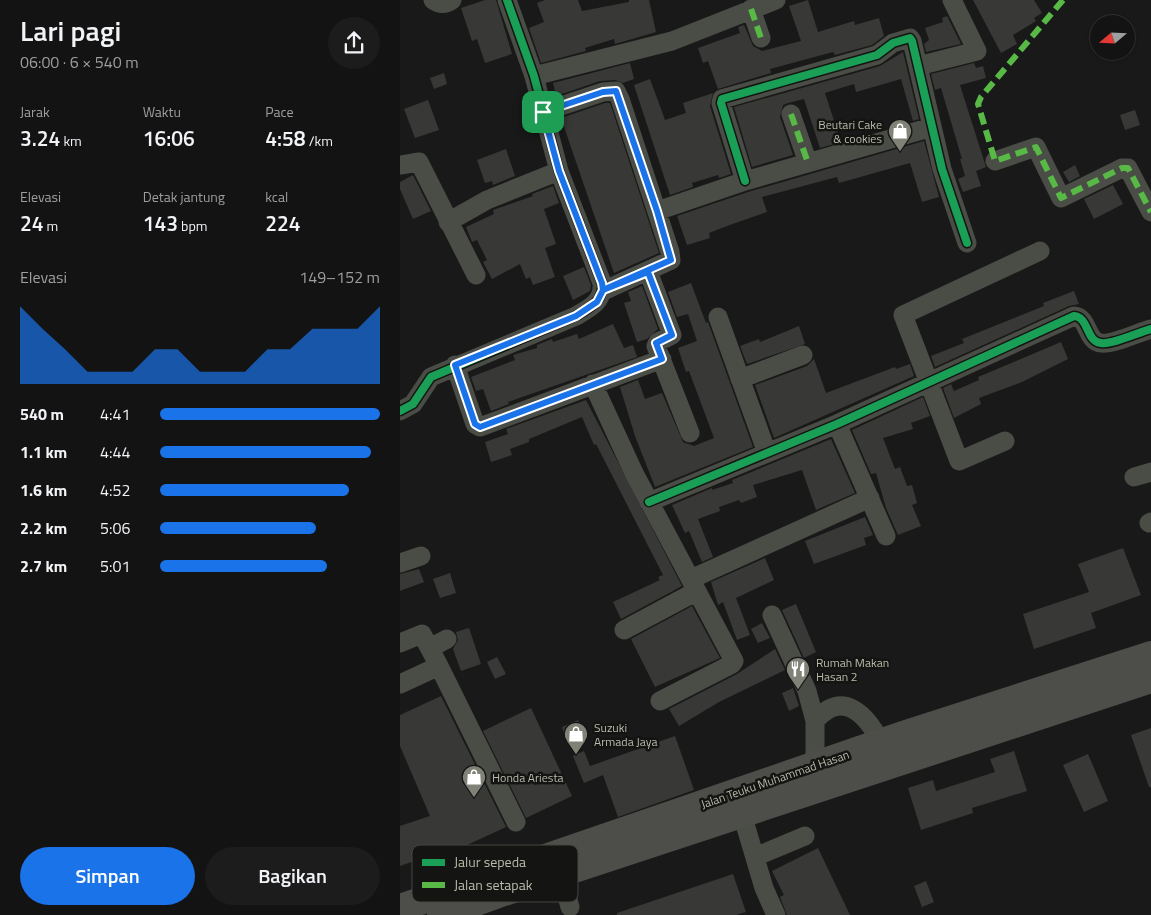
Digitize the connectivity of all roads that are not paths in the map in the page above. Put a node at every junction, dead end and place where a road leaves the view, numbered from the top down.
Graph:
1 (433, 0) edge
2 (452, 0) edge
3 (507, 0) edge
4 (776, 0) edge
5 (952, 0) edge
6 (751, 9) junction
7 (760, 38) dead end
8 (918, 66) junction
9 (534, 76) junction
10 (543, 112) junction
11 (791, 114) dead end
12 (932, 127) junction
13 (995, 161) dead end
14 (808, 163) junction
15 (400, 165) edge
16 (559, 171) junction
17 (746, 181) junction
18 (657, 211) junction
19 (1151, 212) edge
20 (448, 222) junction
21 (967, 243) dead end
22 (1040, 251) dead end
23 (648, 272) junction
24 (476, 274) dead end
25 (603, 290) junction
26 (718, 317) dead end
27 (1151, 328) edge
28 (803, 355) dead end
29 (662, 359) junction
30 (455, 365) junction
31 (740, 379) junction
32 (928, 382) junction
33 (593, 384) junction
34 (400, 411) edge
35 (837, 424) junction
36 (690, 433) dead end
37 (1005, 441) dead end
38 (767, 453) junction
39 (870, 498) junction
40 (649, 502) junction
41 (886, 536) dead end
42 (421, 556) dead end
43 (400, 563) edge
44 (694, 585) junction
45 (772, 615) dead end
46 (624, 630) dead end
47 (446, 639) dead end
48 (400, 643) edge
49 (430, 648) junction
50 (1151, 655) edge
51 (439, 666) junction
52 (1151, 679) edge
53 (400, 684) edge
54 (660, 701) dead end
55 (815, 721) junction
56 (898, 745) junction
57 (815, 766) junction
58 (742, 814) junction
59 (516, 822) dead end
60 (805, 836) dead end
61 (566, 845) edge
62 (755, 857) junction
63 (578, 869) edge
64 (438, 902) edge
65 (452, 902) edge
66 (569, 902) edge
67 (570, 907) dead end
68 (424, 909) edge
69 (776, 915) edge

1 - 2 street
3 - 9 street
4 - 6 street
5 - 8 street
6 - 7 street
6 - 9 street
8 - 12 street
8 - 17 street
9 - 10 street
10 - 16 street
10 - 18 street
11 - 14 street
12 - 14 street
12 - 21 street
13 - 19 street
14 - 17 street
15 - 20 street
16 - 20 street
16 - 25 street
17 - 18 street
18 - 23 street
20 - 24 street
22 - 32 street
23 - 25 street
23 - 29 street
25 - 30 street
26 - 31 street
27 - 32 street
28 - 31 street
29 - 33 street
29 - 36 street
30 - 33 street
30 - 34 street
31 - 38 street
32 - 35 street
32 - 37 street
33 - 40 street
35 - 38 street
35 - 39 street
38 - 40 street
39 - 41 street
39 - 44 street
40 - 44 street
42 - 43 street
44 - 46 street
44 - 54 street
45 - 55 street
47 - 49 street
48 - 49 street
49 - 51 street
50 - 56 highway, Jalan Teuku Muhammad Hasan
51 - 53 street
51 - 59 street
52 - 56 highway, Jalan Teuku Muhammad Hasan
55 - 56 street
55 - 57 street
56 - 57 highway, Jalan Teuku Muhammad Hasan
56 - 58 highway, Jalan Teuku Muhammad Hasan
57 - 61 highway, Jalan Teuku Muhammad Hasan
58 - 62 street
58 - 63 highway, Jalan Teuku Muhammad Hasan
60 - 62 street
62 - 69 street
64 - 68 highway, Jalan Teuku Muhammad Hasan
65 - 68 highway, Jalan Teuku Muhammad Hasan
66 - 67 street

